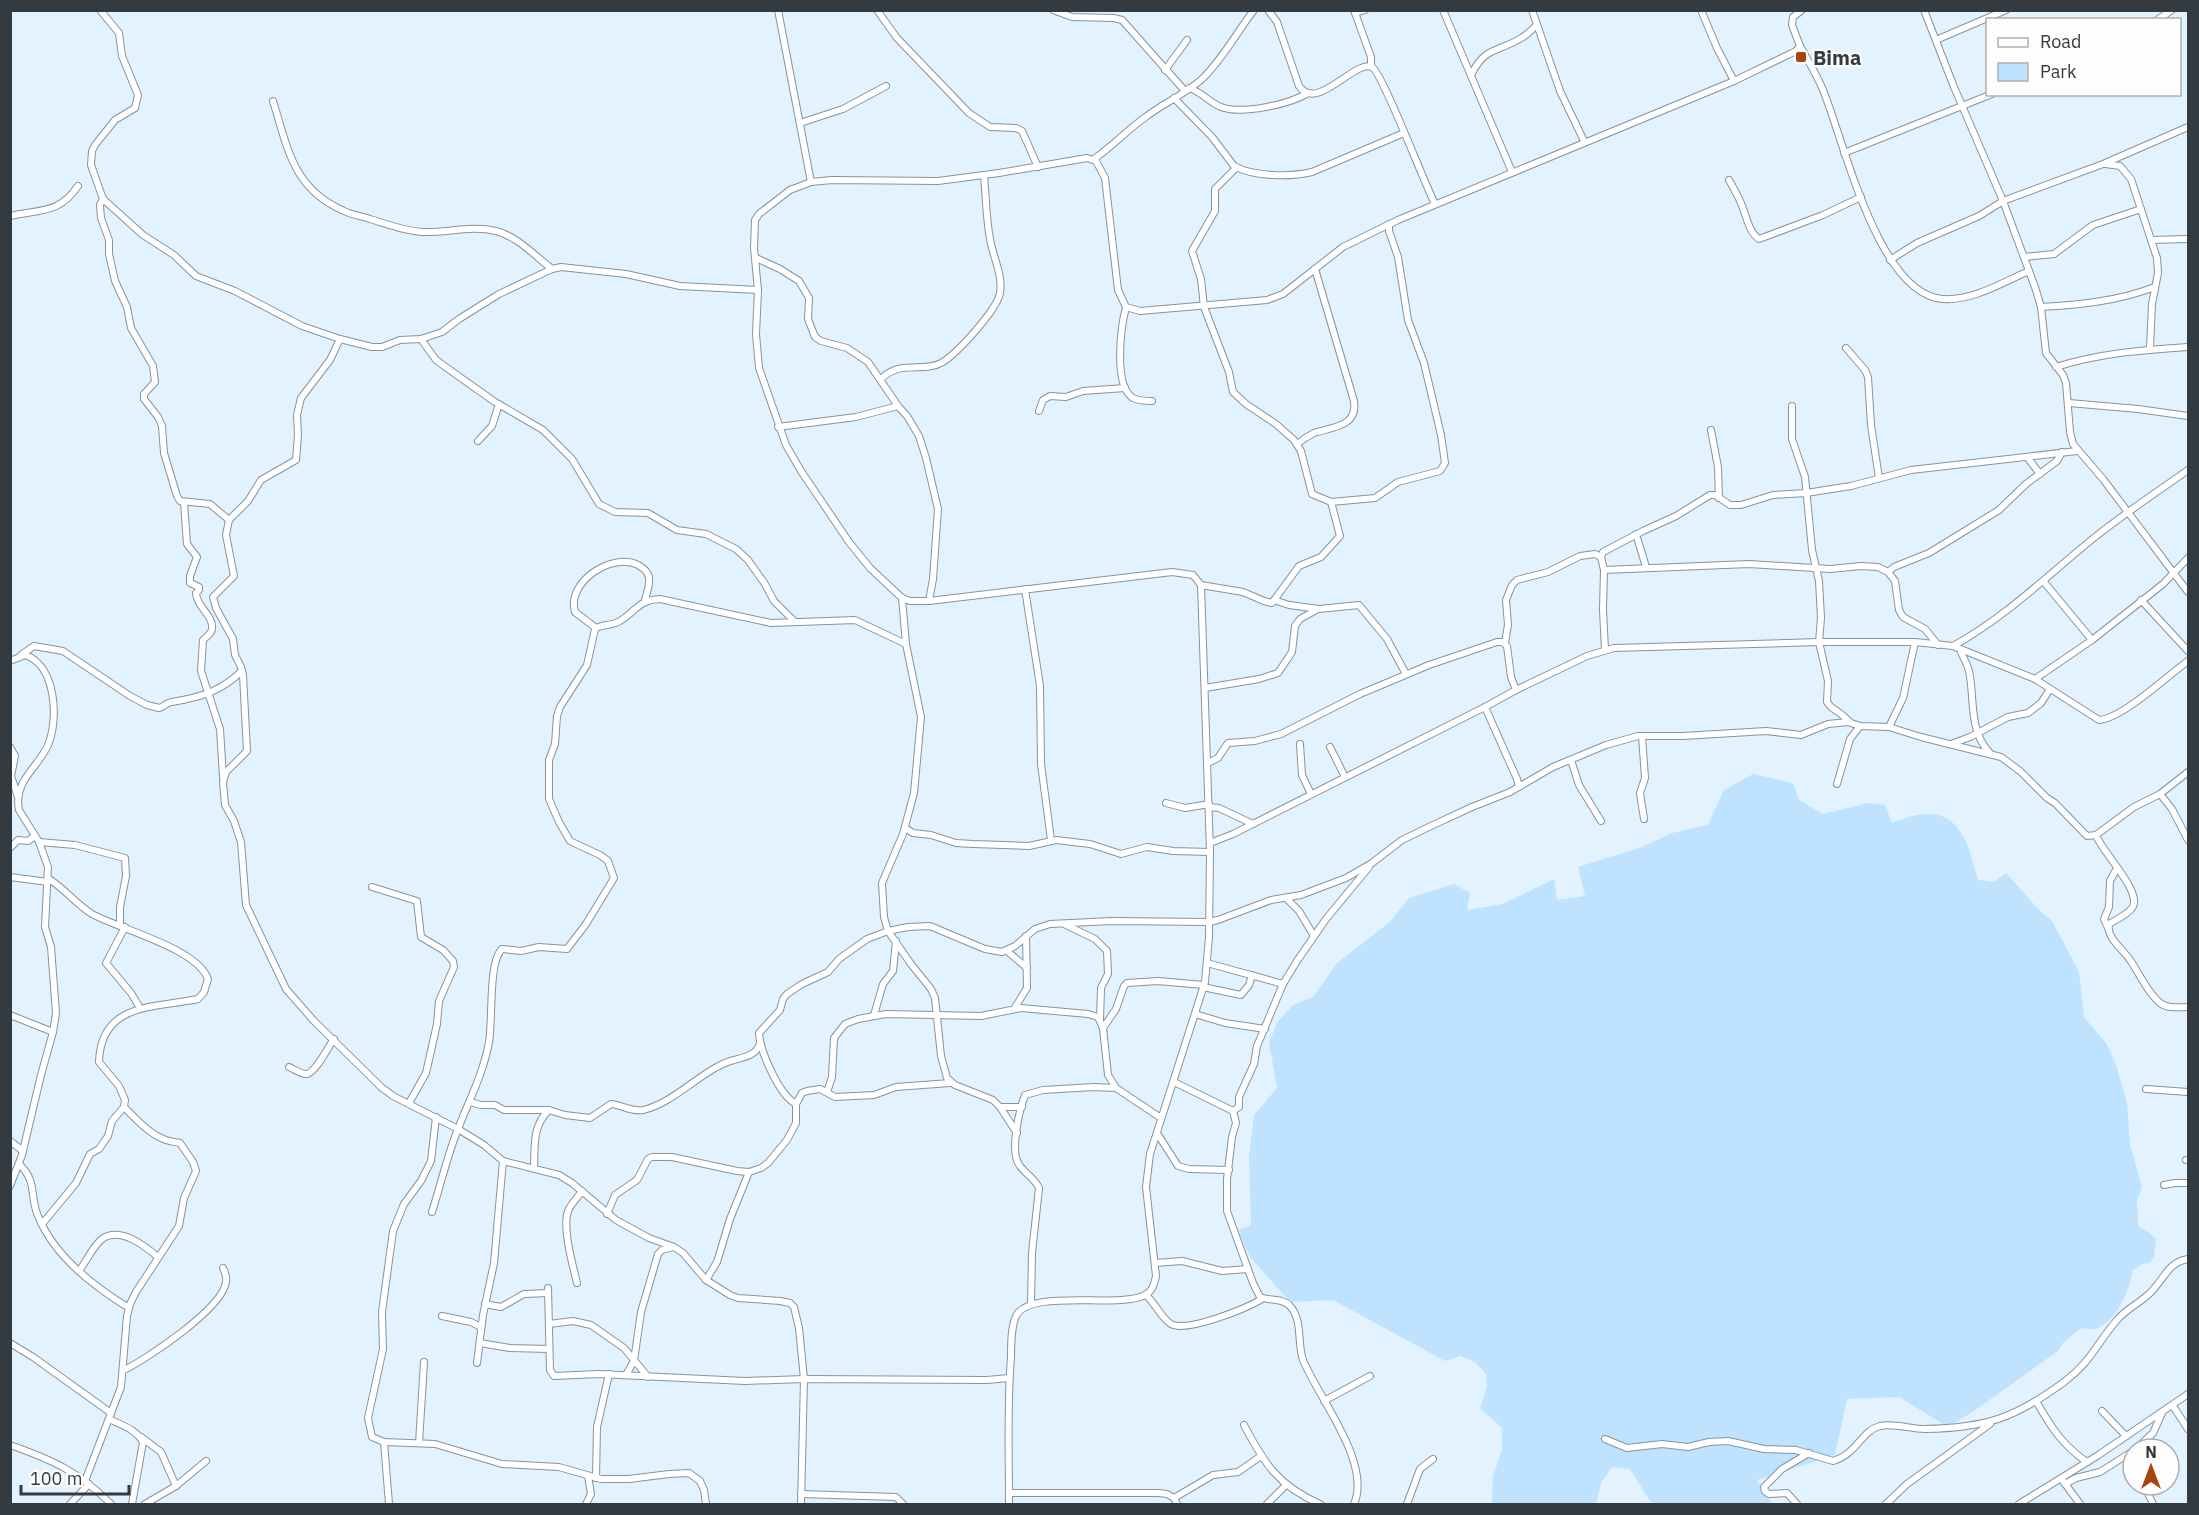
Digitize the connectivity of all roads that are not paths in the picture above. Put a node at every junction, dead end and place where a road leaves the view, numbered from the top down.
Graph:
1 (100, 10) edge
2 (778, 10) edge
3 (877, 10) edge
4 (1053, 10) edge
5 (1254, 10) edge
6 (1269, 10) edge
7 (1365, 10) edge
8 (1443, 10) edge
9 (1532, 10) edge
10 (1701, 10) edge
11 (1789, 10) edge
12 (1802, 10) edge
13 (1924, 10) edge
14 (2006, 10) edge
15 (1354, 12) edge
16 (1793, 17) junction
17 (1987, 18) edge
18 (1986, 19) edge
19 (1537, 25) junction
20 (1186, 40) dead end
21 (1936, 40) junction
22 (1800, 46) junction
23 (1371, 66) junction
24 (1165, 70) junction
25 (1471, 75) junction
26 (1734, 81) junction
27 (886, 86) dead end
28 (1187, 90) junction
29 (1308, 93) junction
30 (1987, 96) edge
31 (1174, 98) junction
32 (273, 101) dead end
33 (1963, 106) junction
34 (800, 123) junction
35 (2188, 127) edge
36 (1404, 133) junction
37 (1584, 141) junction
38 (1844, 153) junction
39 (1094, 159) junction
40 (2103, 164) junction
41 (1038, 167) junction
42 (1236, 168) junction
43 (1512, 172) junction
44 (984, 175) junction
45 (1729, 180) dead end
46 (811, 183) junction
47 (78, 186) dead end
48 (1861, 197) junction
49 (103, 199) junction
50 (2003, 201) junction
51 (1435, 204) junction
52 (2141, 209) junction
53 (10, 216) edge
54 (1389, 224) junction
55 (2188, 239) edge
56 (2151, 240) junction
57 (2024, 257) junction
58 (756, 258) junction
59 (1890, 260) junction
60 (1315, 268) junction
61 (552, 269) junction
62 (2029, 271) junction
63 (2155, 287) junction
64 (758, 290) junction
65 (1126, 307) junction
66 (1204, 307) junction
67 (2041, 307) junction
68 (339, 339) junction
69 (421, 339) junction
70 (2188, 347) edge
71 (1846, 348) dead end
72 (2150, 348) junction
73 (2055, 367) junction
74 (881, 380) junction
75 (1125, 388) junction
76 (1152, 401) dead end
77 (499, 404) junction
78 (2069, 404) junction
79 (898, 406) junction
80 (1792, 406) dead end
81 (1039, 411) dead end
82 (2188, 416) edge
83 (778, 427) junction
84 (1711, 430) dead end
85 (478, 441) dead end
86 (1297, 444) junction
87 (2077, 451) junction
88 (2062, 452) junction
89 (2026, 457) junction
90 (2188, 470) edge
91 (2040, 474) junction
92 (1879, 478) junction
93 (1806, 493) junction
94 (1719, 498) junction
95 (184, 502) junction
96 (1331, 502) junction
97 (2127, 513) junction
98 (230, 519) junction
99 (1636, 534) junction
100 (1601, 556) junction
101 (2188, 558) edge
102 (1646, 567) junction
103 (1816, 568) junction
104 (1604, 570) junction
105 (1888, 572) junction
106 (2173, 574) junction
107 (2044, 582) junction
108 (1202, 585) junction
109 (1024, 588) junction
110 (2188, 592) edge
111 (902, 598) junction
112 (1274, 600) junction
113 (2141, 600) junction
114 (929, 601) junction
115 (645, 602) junction
116 (1319, 609) junction
117 (794, 621) junction
118 (596, 628) junction
119 (2092, 640) junction
120 (1819, 642) junction
121 (1916, 642) junction
122 (1504, 643) junction
123 (906, 644) junction
124 (1938, 645) junction
125 (1956, 647) junction
126 (1605, 650) junction
127 (2188, 651) edge
128 (20, 656) junction
129 (10, 661) edge
130 (2188, 661) edge
131 (242, 671) junction
132 (1406, 674) junction
133 (2036, 679) junction
134 (1205, 688) junction
135 (2050, 689) junction
136 (1516, 690) junction
137 (209, 693) junction
138 (1485, 707) junction
139 (1850, 722) junction
140 (1860, 726) junction
141 (1889, 727) junction
142 (1978, 733) junction
143 (1642, 736) junction
144 (1300, 744) dead end
145 (1951, 744) junction
146 (10, 747) edge
147 (1330, 747) dead end
148 (1991, 753) junction
149 (1570, 760) junction
150 (1208, 762) junction
151 (2188, 772) edge
152 (223, 777) junction
153 (1345, 777) junction
154 (1837, 784) dead end
155 (1518, 787) junction
156 (1311, 794) junction
157 (2160, 794) junction
158 (18, 797) junction
159 (1166, 803) dead end
160 (1209, 805) junction
161 (1644, 819) dead end
162 (1602, 821) dead end
163 (1253, 824) junction
164 (905, 828) junction
165 (2096, 835) junction
166 (35, 836) junction
167 (1051, 840) junction
168 (2188, 840) edge
169 (39, 842) junction
170 (1210, 843) junction
171 (10, 848) edge
172 (1210, 852) junction
173 (1372, 863) junction
174 (2117, 868) junction
175 (10, 877) edge
176 (49, 881) junction
177 (372, 887) dead end
178 (1286, 898) junction
179 (1209, 922) junction
180 (1064, 924) junction
181 (122, 926) junction
182 (2108, 928) junction
183 (888, 931) junction
184 (1026, 936) junction
185 (1314, 936) junction
186 (896, 941) junction
187 (1007, 951) junction
188 (1207, 963) junction
189 (1027, 968) junction
190 (1252, 975) junction
191 (1284, 984) junction
192 (1204, 986) junction
193 (2188, 1007) edge
194 (140, 1008) junction
195 (1014, 1009) junction
196 (1195, 1014) junction
197 (874, 1015) junction
198 (10, 1016) edge
199 (938, 1016) junction
200 (1100, 1020) junction
201 (1103, 1028) junction
202 (1265, 1029) junction
203 (53, 1032) junction
204 (334, 1039) junction
205 (760, 1043) junction
206 (289, 1067) dead end
207 (1174, 1082) junction
208 (950, 1083) junction
209 (1116, 1088) junction
210 (2146, 1089) dead end
211 (827, 1092) junction
212 (2188, 1092) edge
213 (470, 1102) junction
214 (409, 1103) junction
215 (796, 1104) junction
216 (124, 1107) junction
217 (1000, 1107) junction
218 (1022, 1107) junction
219 (549, 1110) junction
220 (1233, 1111) junction
221 (436, 1117) junction
222 (1161, 1118) junction
223 (458, 1129) junction
224 (1017, 1133) junction
225 (1157, 1133) junction
226 (10, 1141) edge
227 (23, 1150) junction
228 (503, 1161) junction
229 (19, 1164) junction
230 (534, 1168) junction
231 (1229, 1170) junction
232 (749, 1172) junction
233 (2188, 1183) edge
234 (2164, 1185) dead end
235 (10, 1186) edge
236 (582, 1191) junction
237 (432, 1212) dead end
238 (607, 1214) junction
239 (42, 1224) junction
240 (674, 1247) junction
241 (158, 1257) junction
242 (2188, 1259) edge
243 (1155, 1263) junction
244 (223, 1268) dead end
245 (1248, 1269) junction
246 (79, 1271) junction
247 (706, 1280) junction
248 (577, 1283) dead end
249 (1146, 1295) junction
250 (1262, 1299) junction
251 (485, 1304) junction
252 (1031, 1304) junction
253 (129, 1308) junction
254 (442, 1316) dead end
255 (549, 1324) junction
256 (482, 1327) junction
257 (10, 1343) edge
258 (480, 1343) junction
259 (549, 1349) junction
260 (634, 1361) junction
261 (424, 1362) dead end
262 (477, 1364) dead end
263 (124, 1370) junction
264 (609, 1374) junction
265 (626, 1376) junction
266 (1370, 1376) dead end
267 (648, 1377) junction
268 (1009, 1378) junction
269 (804, 1379) junction
270 (2188, 1394) edge
271 (1324, 1401) junction
272 (2036, 1401) junction
273 (2173, 1406) junction
274 (2102, 1411) dead end
275 (2162, 1413) junction
276 (110, 1416) junction
277 (1994, 1421) junction
278 (1244, 1425) dead end
279 (2188, 1429) edge
280 (2127, 1436) junction
281 (140, 1437) junction
282 (2149, 1437) edge
283 (1605, 1439) dead end
284 (384, 1442) junction
285 (418, 1443) junction
286 (10, 1445) edge
287 (1809, 1453) junction
288 (1261, 1456) junction
289 (1433, 1459) dead end
290 (2121, 1459) edge
291 (206, 1461) dead end
292 (2087, 1462) junction
293 (588, 1476) junction
294 (596, 1478) junction
295 (2063, 1481) junction
296 (87, 1483) junction
297 (1286, 1485) junction
298 (176, 1486) junction
299 (1009, 1493) junction
300 (801, 1494) junction
301 (1176, 1501) edge
302 (1310, 1503) edge
303 (2023, 1503) edge
304 (70, 1504) edge
305 (111, 1504) edge
306 (132, 1504) edge
307 (145, 1504) edge
308 (389, 1504) edge
309 (586, 1504) edge
310 (706, 1504) edge
311 (801, 1504) edge
312 (903, 1504) edge
313 (1009, 1504) edge
314 (1267, 1504) edge
315 (1320, 1504) edge
316 (1354, 1504) edge
317 (1407, 1504) edge
318 (1797, 1504) edge
319 (1886, 1504) edge
320 (2080, 1504) edge

1 - 49 street
2 - 34 street
3 - 41 street
4 - 24 street
5 - 28 street
6 - 29 street
7 - 15 street
8 - 25 street
9 - 19 street
10 - 26 street
11 - 16 street
12 - 16 street
13 - 21 street
14 - 17 street
15 - 23 street
16 - 22 street
18 - 21 street
19 - 25 street
19 - 37 street
20 - 24 street
21 - 33 street
22 - 26 street
22 - 38 street
23 - 29 street
23 - 36 street
24 - 28 street
25 - 43 street
26 - 37 street
27 - 34 street
28 - 29 street
28 - 31 street
30 - 33 street
31 - 39 street
31 - 42 street
32 - 61 street
33 - 38 street
33 - 50 street
34 - 46 street
35 - 40 street
36 - 42 street
36 - 51 street
37 - 43 street
38 - 48 street
39 - 41 street
39 - 65 street
40 - 50 street
40 - 52 street
41 - 44 street
42 - 66 street
43 - 51 street
44 - 46 street
44 - 74 street
45 - 48 street
46 - 58 street
47 - 53 street
48 - 59 street
49 - 68 street
49 - 95 street
50 - 57 street
50 - 59 street
51 - 54 street
52 - 56 street
52 - 57 street
54 - 60 street
54 - 96 street
55 - 56 street
56 - 63 street
57 - 62 street
58 - 64 street
58 - 74 street
59 - 62 street
60 - 66 street
60 - 86 street
61 - 64 street
61 - 69 street
62 - 67 street
63 - 67 street
63 - 72 street
64 - 83 street
65 - 66 street
65 - 75 street
66 - 86 street
67 - 73 street
68 - 69 street
68 - 98 street
69 - 77 street
70 - 72 street
71 - 92 street
72 - 73 street
73 - 78 street
74 - 79 street
75 - 76 street
75 - 81 street
77 - 85 street
77 - 117 street
78 - 82 street
78 - 87 street
79 - 83 street
79 - 114 street
80 - 93 street
83 - 111 street
84 - 94 street
86 - 96 street
87 - 88 street
87 - 97 street
88 - 89 street
88 - 91 street
89 - 91 street
89 - 92 street
90 - 97 street
91 - 105 street
92 - 93 street
93 - 94 street
93 - 103 street
94 - 99 street
95 - 98 street
95 - 137 street
96 - 112 street
97 - 106 street
97 - 107 street
98 - 131 street
99 - 100 street
99 - 102 street
100 - 104 street
100 - 122 street
101 - 106 street
102 - 103 street
102 - 104 street
103 - 105 street
103 - 120 street
104 - 126 street
105 - 124 street
106 - 110 street
106 - 113 street
107 - 119 street
107 - 125 street
108 - 109 street
108 - 112 street
108 - 134 street
109 - 114 street
109 - 167 street
111 - 114 street
111 - 123 street
112 - 116 street
113 - 119 street
113 - 127 street
115 - 117 street
115 - 118 street
115 - 118 street
116 - 132 street
116 - 134 street
117 - 123 street
118 - 213 street
119 - 133 street
120 - 121 street
120 - 126 street
120 - 139 street
121 - 124 street
121 - 141 street
122 - 132 street
122 - 136 street
123 - 164 street
124 - 125 street
125 - 133 street
125 - 142 street
126 - 136 street
128 - 129 street
128 - 137 street
128 - 158 street
130 - 135 street
131 - 137 street
131 - 152 street
132 - 150 street
133 - 135 street
134 - 150 street
135 - 142 street
136 - 138 street
137 - 152 street
138 - 153 street
138 - 155 street
139 - 140 street
139 - 143 street
140 - 141 street
140 - 154 street
141 - 145 street
142 - 145 street
142 - 148 street
143 - 149 street
143 - 161 street
144 - 156 street
145 - 148 street
146 - 158 street
147 - 153 street
148 - 165 street
149 - 155 street
149 - 162 street
150 - 160 street
151 - 157 street
152 - 204 street
153 - 156 street
155 - 173 street
156 - 163 street
157 - 165 street
157 - 168 street
158 - 166 street
159 - 160 street
160 - 163 street
160 - 170 street
163 - 170 street
164 - 167 street
164 - 183 street
165 - 174 street
166 - 169 street
166 - 171 street
167 - 172 street
169 - 176 street
169 - 181 street
170 - 172 street
172 - 179 street
173 - 178 street
173 - 185 street
174 - 182 street
174 - 182 street
175 - 176 street
176 - 181 street
176 - 203 street
177 - 214 street
178 - 179 street
178 - 185 street
179 - 180 street
179 - 188 street
180 - 184 street
180 - 200 street
181 - 194 street
181 - 194 street
182 - 193 street
183 - 186 street
183 - 187 street
183 - 205 street
184 - 187 street
184 - 189 street
185 - 191 street
186 - 197 street
186 - 199 street
187 - 189 street
188 - 190 street
188 - 192 street
189 - 195 street
190 - 191 street
190 - 192 street
191 - 202 street
192 - 196 street
192 - 201 street
194 - 216 street
195 - 199 street
195 - 200 street
196 - 202 street
196 - 207 street
197 - 199 street
197 - 211 street
198 - 203 street
199 - 208 street
200 - 201 street
201 - 209 street
202 - 220 street
203 - 227 street
204 - 206 street
204 - 214 street
205 - 215 street
205 - 219 street
207 - 220 street
207 - 222 street
208 - 211 street
208 - 217 street
209 - 218 street
209 - 222 street
210 - 212 street
211 - 215 street
213 - 219 street
213 - 223 street
214 - 221 street
215 - 232 street
216 - 239 street
216 - 241 street
217 - 218 street
217 - 224 street
218 - 224 street
219 - 230 street
220 - 231 street
221 - 223 street
221 - 284 street
222 - 225 street
223 - 228 street
223 - 237 street
224 - 252 street
225 - 231 street
225 - 243 street
226 - 227 street
227 - 229 street
228 - 230 street
228 - 251 street
229 - 235 street
229 - 239 street
230 - 236 street
231 - 245 street
232 - 238 street
232 - 247 street
233 - 234 street
236 - 238 street
236 - 248 street
238 - 240 street
239 - 246 street
240 - 247 street
240 - 260 street
241 - 246 street
241 - 253 street
242 - 272 street
243 - 245 street
243 - 249 street
244 - 263 street
245 - 250 street
246 - 253 street
247 - 269 street
249 - 250 street
249 - 252 street
250 - 271 street
251 - 255 street
251 - 256 street
252 - 268 street
253 - 263 street
254 - 256 street
255 - 259 street
255 - 260 street
256 - 258 street
257 - 276 street
258 - 259 street
258 - 262 street
259 - 264 street
260 - 265 street
260 - 267 street
261 - 285 street
263 - 276 street
264 - 265 street
264 - 294 street
265 - 267 street
266 - 271 street
267 - 269 street
268 - 269 street
268 - 299 street
269 - 300 street
270 - 273 street
271 - 316 street
272 - 277 street
272 - 292 street
273 - 275 street
273 - 279 street
274 - 280 street
275 - 280 street
275 - 282 street
276 - 281 street
276 - 296 street
277 - 287 street
277 - 319 street
278 - 288 street
280 - 292 street
281 - 298 street
281 - 306 street
283 - 287 street
284 - 285 street
284 - 308 street
285 - 293 street
286 - 296 street
287 - 318 street
288 - 297 street
288 - 301 street
289 - 317 street
290 - 295 street
291 - 298 street
292 - 295 street
293 - 294 street
293 - 309 street
294 - 310 street
295 - 303 street
295 - 320 street
296 - 304 street
296 - 305 street
297 - 302 street
297 - 314 street
298 - 307 street
299 - 301 street
299 - 313 street
300 - 311 street
300 - 312 street
302 - 315 street

